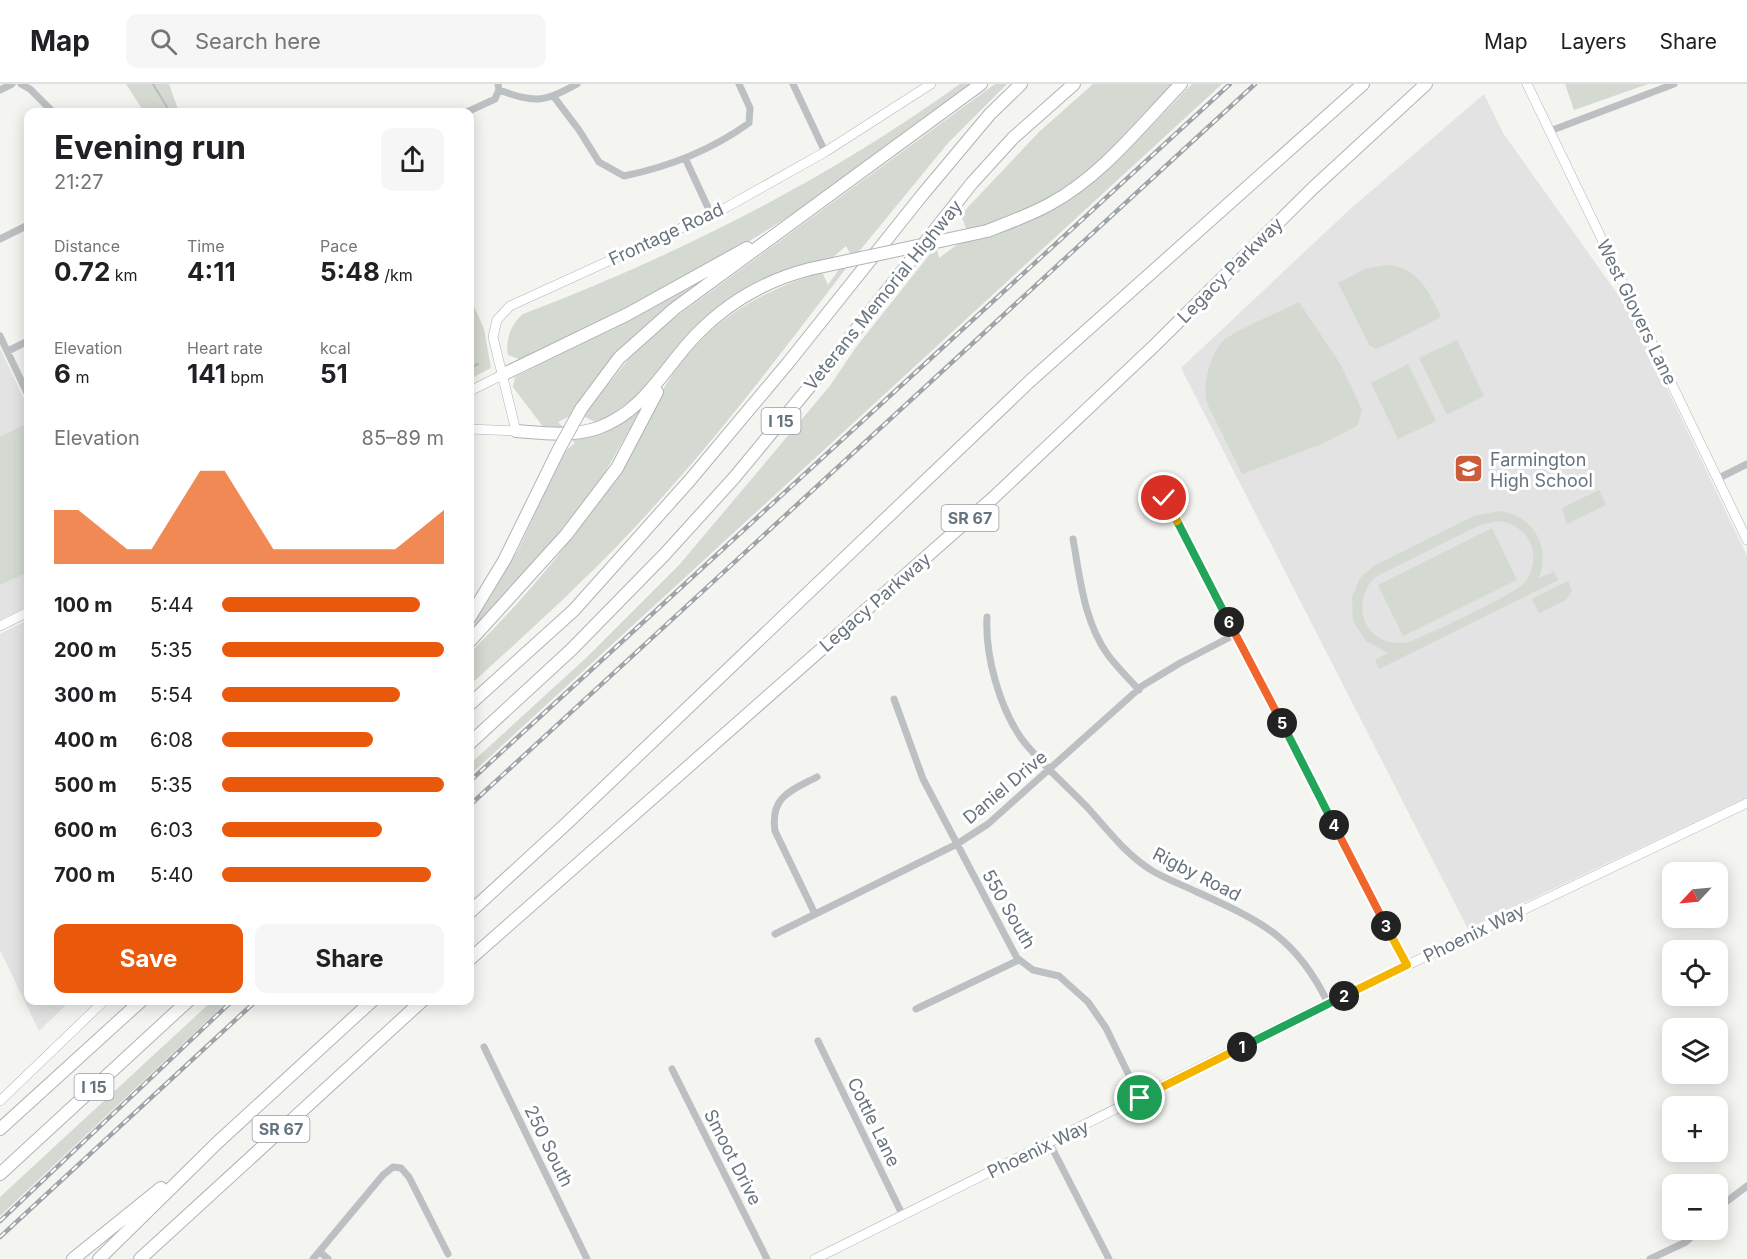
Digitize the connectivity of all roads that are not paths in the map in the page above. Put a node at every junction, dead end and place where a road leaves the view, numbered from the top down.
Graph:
1 (12, 84) edge
2 (21, 84) edge
3 (577, 84) edge
4 (739, 84) edge
5 (793, 84) edge
6 (931, 84) edge
7 (981, 84) edge
8 (1021, 84) edge
9 (1074, 84) edge
10 (1181, 84) edge
11 (1364, 84) edge
12 (1426, 84) edge
13 (1527, 84) edge
14 (1674, 84) edge
15 (499, 87) edge
16 (0, 90) edge
17 (554, 97) junction
18 (49, 108) edge
19 (474, 108) edge
20 (1550, 131) junction
21 (825, 152) junction
22 (685, 158) junction
23 (711, 214) junction
24 (792, 223) junction
25 (24, 227) edge
26 (0, 239) edge
27 (0, 336) edge
28 (24, 343) edge
29 (8, 351) junction
30 (667, 372) junction
31 (502, 375) junction
32 (24, 385) edge
33 (474, 389) edge
34 (474, 429) edge
35 (516, 431) junction
36 (1747, 464) edge
37 (1718, 479) junction
38 (1164, 498) dead end
39 (1073, 539) dead end
40 (1747, 540) edge
41 (474, 610) edge
42 (24, 614) edge
43 (987, 617) dead end
44 (0, 626) edge
45 (1236, 634) junction
46 (474, 637) edge
47 (1139, 690) junction
48 (894, 699) dead end
49 (474, 700) edge
50 (474, 739) edge
51 (1051, 769) junction
52 (817, 777) dead end
53 (1747, 803) edge
54 (957, 844) junction
55 (474, 908) edge
56 (815, 914) junction
57 (775, 934) dead end
58 (474, 955) edge
59 (1020, 960) junction
60 (1407, 965) junction
61 (1328, 1003) junction
62 (100, 1005) edge
63 (136, 1005) edge
64 (184, 1005) edge
65 (368, 1005) edge
66 (418, 1005) edge
67 (916, 1009) dead end
68 (818, 1041) dead end
69 (483, 1047) dead end
70 (672, 1069) dead end
71 (1140, 1098) junction
72 (0, 1101) edge
73 (0, 1129) edge
74 (218, 1142) junction
75 (1050, 1144) junction
76 (0, 1174) edge
77 (1747, 1186) edge
78 (1728, 1200) edge
79 (903, 1216) junction
80 (1688, 1240) edge
81 (320, 1252) junction
82 (448, 1254) dead end
83 (73, 1259) edge
84 (99, 1259) edge
85 (140, 1259) edge
86 (314, 1259) edge
87 (328, 1259) edge
88 (587, 1259) edge
89 (767, 1259) edge
90 (815, 1259) edge
91 (1109, 1259) edge
92 (1650, 1259) edge

1 - 16 street
2 - 18 street
3 - 17 street
4 - 22 street
5 - 21 street
6 - 21 street, Frontage Road
7 - 24 highway
8 - 49 highway, Veterans Memorial Highway / I 15
9 - 50 highway, Veterans Memorial Highway / I 15
10 - 30 highway, bridge
11 - 55 highway
12 - 58 highway, Legacy Parkway / SR 67
13 - 20 street, West Glovers Lane
14 - 20 street
15 - 17 street
15 - 19 street
17 - 22 street
20 - 37 street, West Glovers Lane
21 - 23 street, Frontage Road
22 - 23 street
23 - 31 street, Frontage Road
24 - 31 highway
24 - 41 highway, bridge
25 - 26 street
27 - 29 street
28 - 29 street
29 - 32 street
30 - 35 highway
30 - 46 highway
31 - 33 street
31 - 35 street, Frontage Road
34 - 35 street
36 - 37 street
37 - 40 street, West Glovers Lane
38 - 45 street
39 - 47 street
42 - 44 street
43 - 51 street, Rigby Road
45 - 47 street, Daniel Drive
45 - 60 street
47 - 51 street, Daniel Drive
48 - 54 street, 550 South
51 - 54 street, Daniel Drive
51 - 61 street, Rigby Road
52 - 56 street
53 - 60 street, Phoenix Way
54 - 56 street, Daniel Drive
54 - 59 street, 550 South
56 - 57 street, Daniel Drive
59 - 67 street
59 - 71 street, 550 South
60 - 61 street, Phoenix Way
61 - 71 street, Phoenix Way
62 - 72 street
63 - 73 highway, I 15
64 - 76 highway, I 15
65 - 74 highway, SR 67
66 - 85 highway, SR 67
68 - 79 street, Cottle Lane
69 - 88 street, 250 South
70 - 89 street, Smoot Drive
71 - 75 street, Phoenix Way
74 - 83 highway
74 - 84 highway
75 - 79 street, Phoenix Way
75 - 91 street
77 - 78 street
79 - 90 street, Phoenix Way
80 - 92 street
81 - 82 street
81 - 86 street
81 - 87 street

